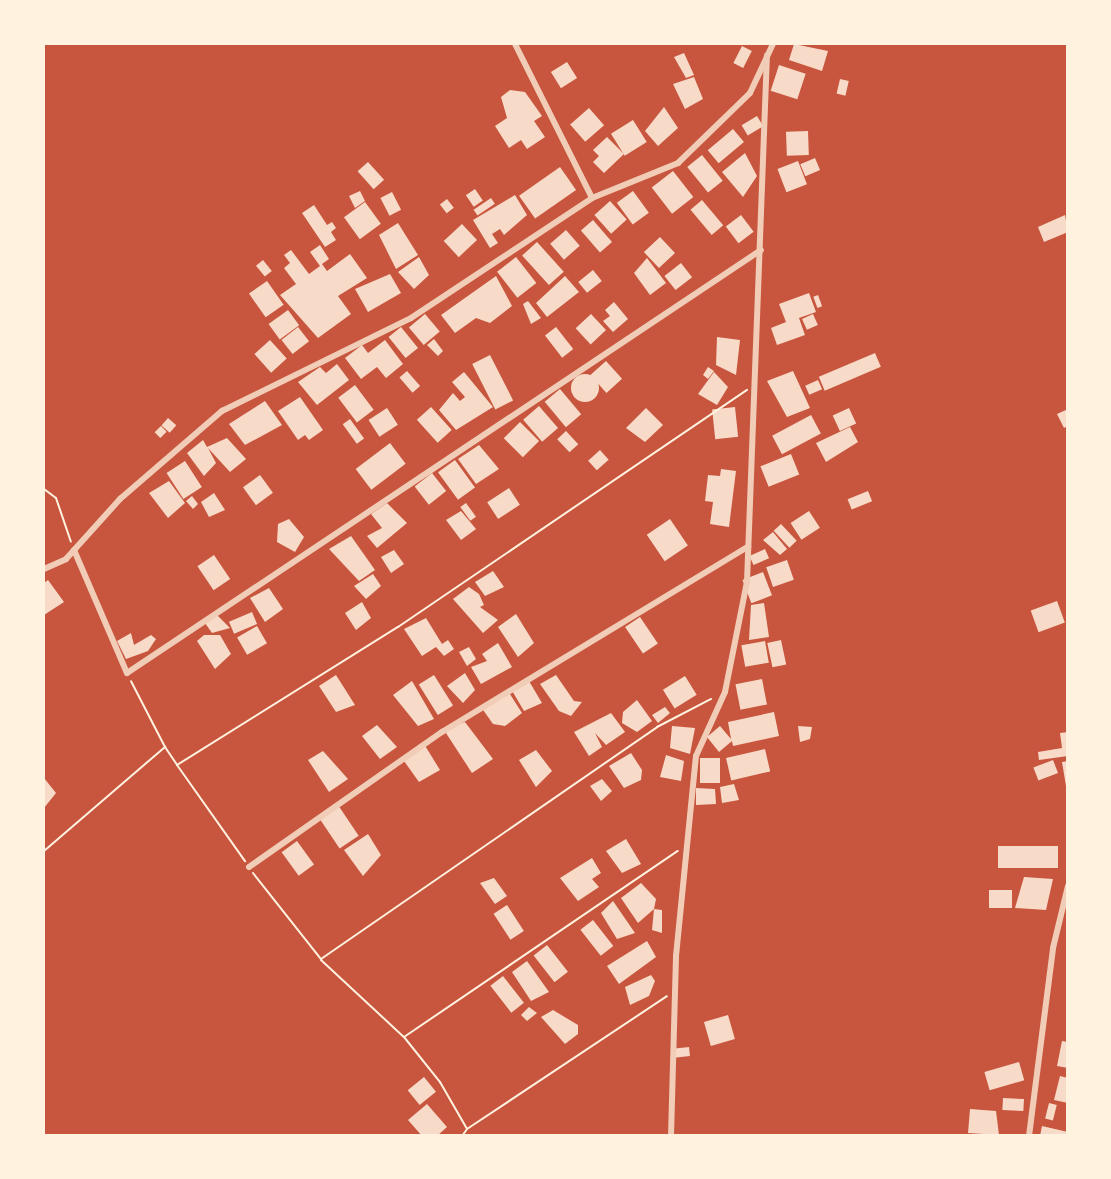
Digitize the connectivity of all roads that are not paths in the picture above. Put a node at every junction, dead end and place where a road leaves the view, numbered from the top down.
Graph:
1 (515, 44) edge
2 (773, 44) edge
3 (767, 56) junction
4 (592, 198) junction
5 (761, 250) junction
6 (748, 547) junction
7 (74, 550) junction
8 (44, 569) edge
9 (249, 867) road end
10 (1068, 886) edge
11 (671, 1136) edge
12 (1029, 1136) edge

1 - 4 street
2 - 3 street
3 - 4 street
3 - 5 street
4 - 7 street
5 - 6 street
5 - 7 street
6 - 9 street
6 - 11 street
7 - 8 street
10 - 12 street

